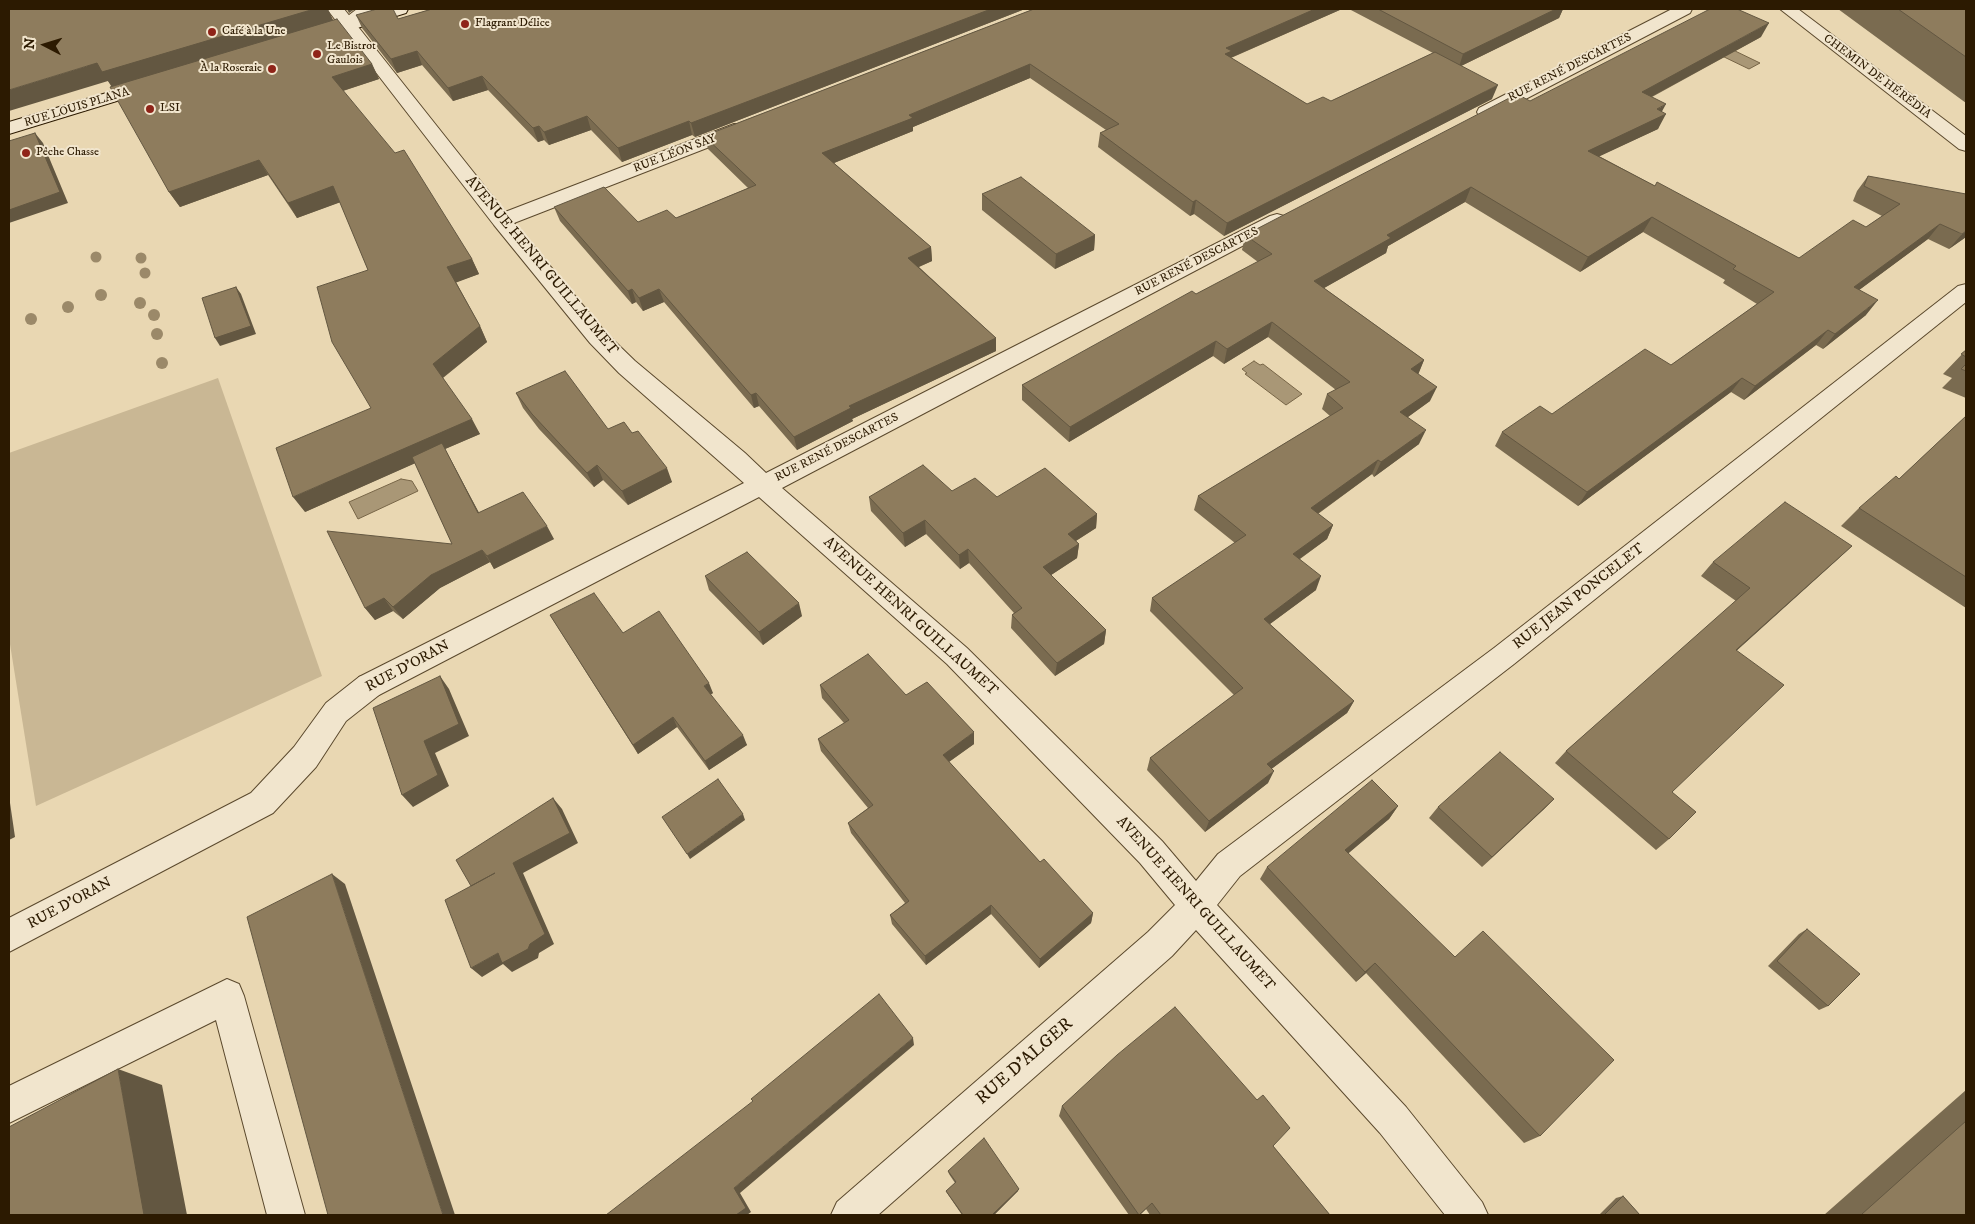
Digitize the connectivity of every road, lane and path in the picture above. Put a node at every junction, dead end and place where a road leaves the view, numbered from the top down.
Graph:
1 (367, 9) edge
2 (400, 9) edge
3 (1684, 9) edge
4 (1788, 9) edge
5 (340, 17) edge
6 (290, 43) edge
7 (168, 80) edge
8 (1472, 119) edge
9 (756, 122) edge
10 (9, 128) edge
11 (1966, 145) edge
12 (1295, 211) edge
13 (501, 221) junction
14 (1966, 291) edge
15 (762, 485) junction
16 (1196, 906) junction
17 (9, 936) edge
18 (9, 1105) edge
19 (286, 1215) edge
20 (850, 1215) edge
21 (1469, 1215) edge

1 - 5 street
2 - 5 street
3 - 8 street, RUE RENÉ DESCARTES
4 - 11 street, CHEMIN DE HÉRÉDIA
5 - 6 street
5 - 13 street, AVENUE HENRI GUILLAUMET
7 - 10 street, RUE LOUIS PLANA
9 - 13 street, RUE LÉON SAY
12 - 15 street, RUE RENÉ DESCARTES
13 - 15 street, AVENUE HENRI GUILLAUMET
14 - 16 street, RUE JEAN PONCELET
15 - 16 street, AVENUE HENRI GUILLAUMET
15 - 17 street, RUE D'ORAN
16 - 20 street, RUE D'ALGER
16 - 21 street, AVENUE HENRI GUILLAUMET
18 - 19 street

